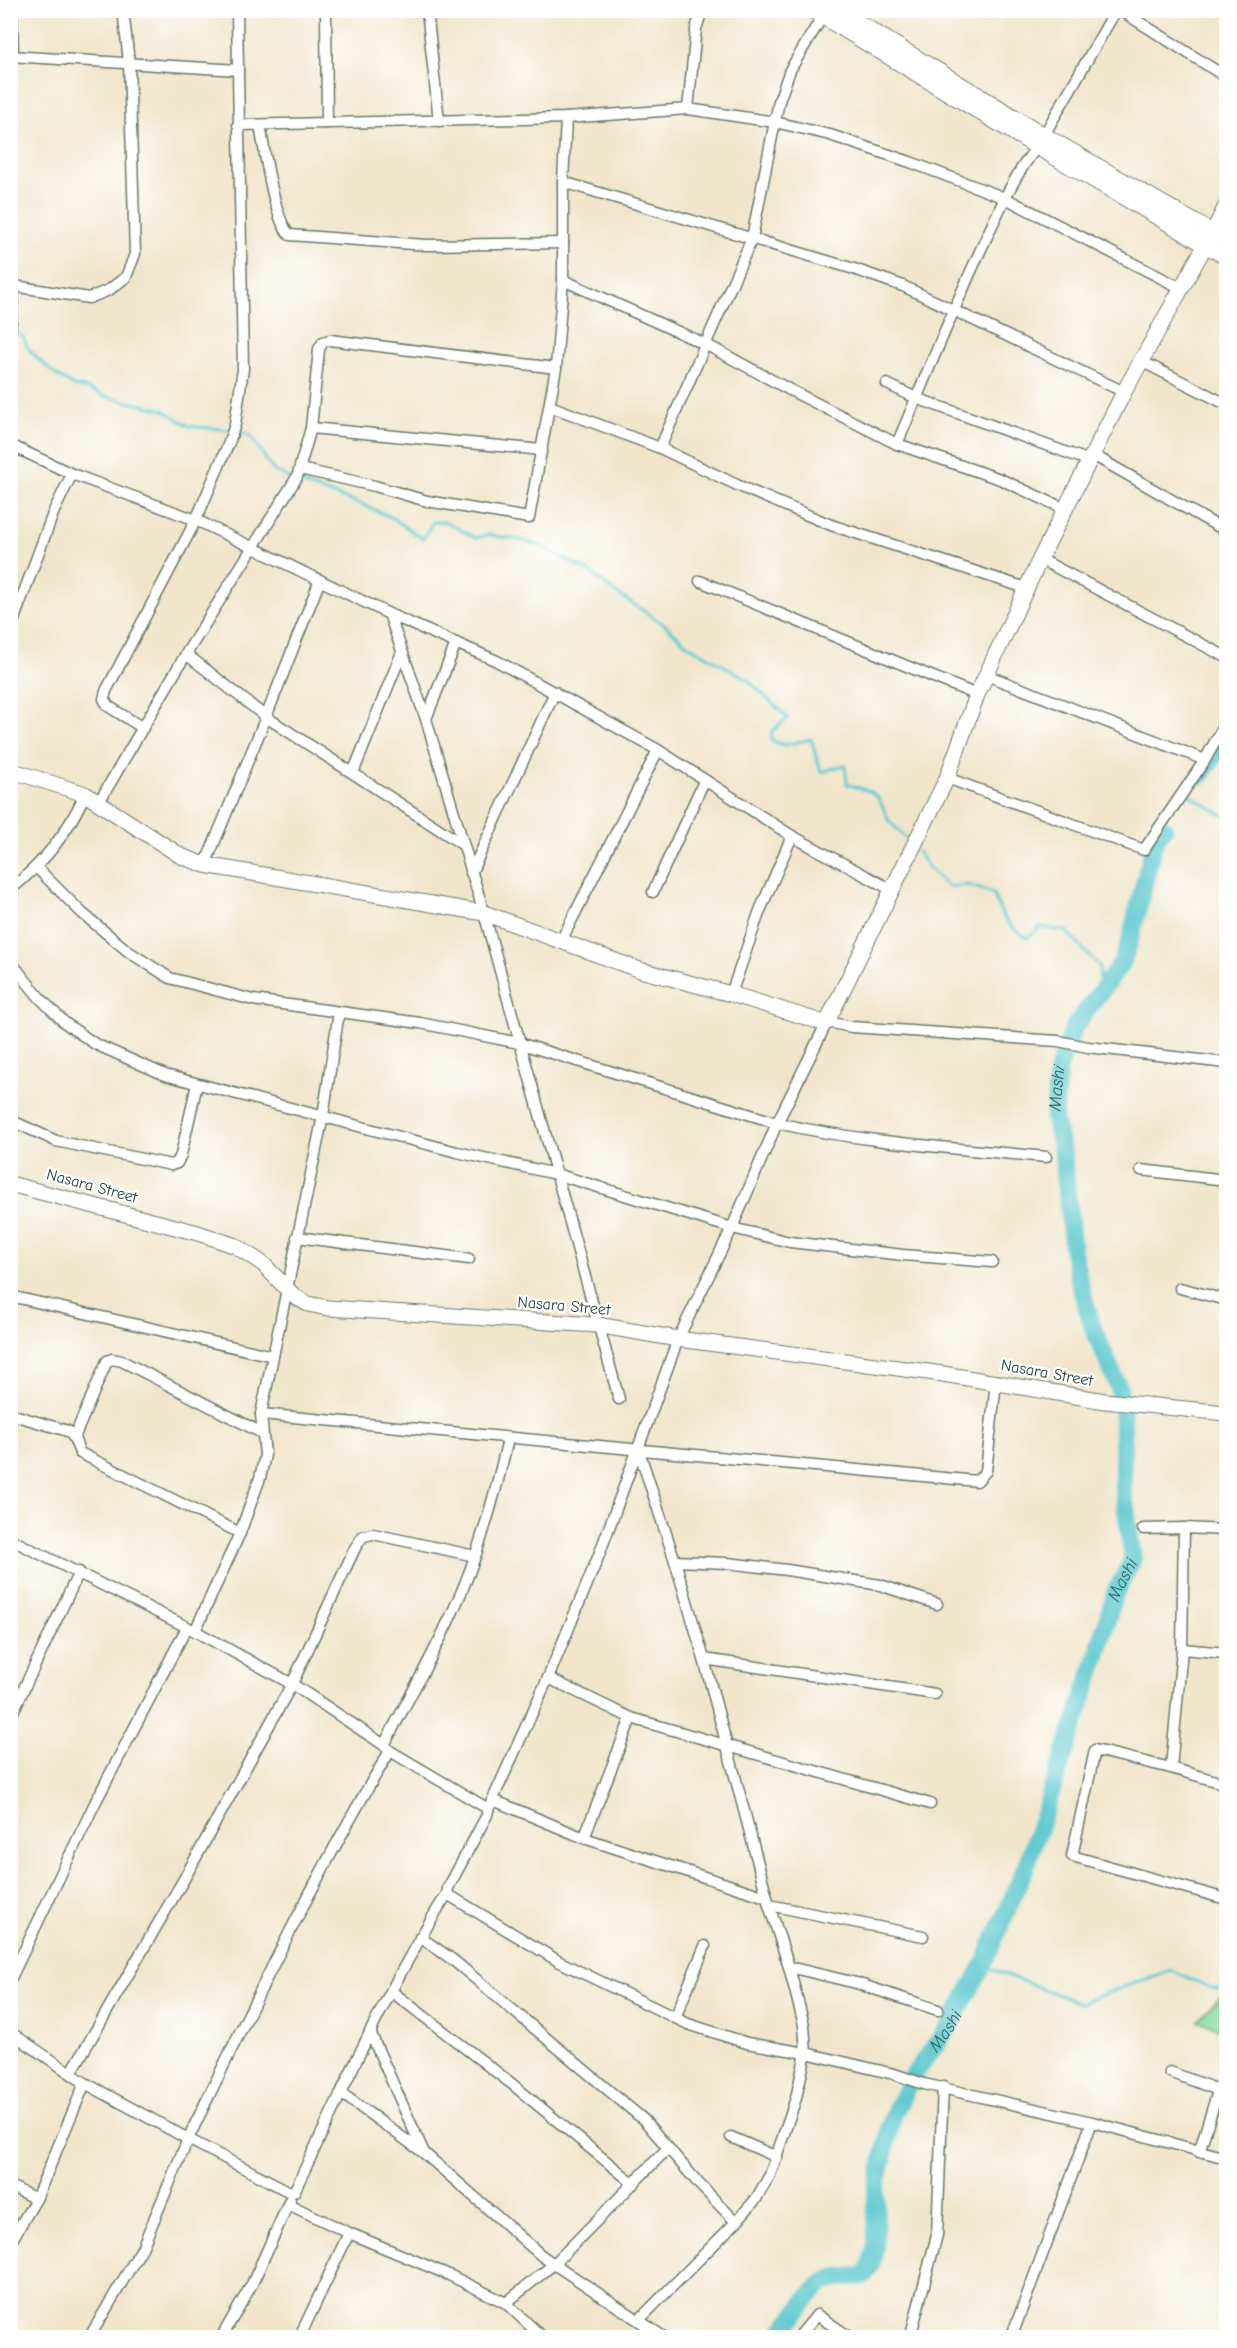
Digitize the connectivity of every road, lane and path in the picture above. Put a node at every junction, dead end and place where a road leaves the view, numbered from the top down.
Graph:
1 (12, 10) edge
2 (123, 10) edge
3 (237, 10) edge
4 (326, 10) edge
5 (427, 10) edge
6 (702, 10) edge
7 (838, 10) edge
8 (1118, 10) edge
9 (817, 14) edge
10 (12, 56) edge
11 (129, 62) junction
12 (238, 70) junction
13 (1227, 77) edge
14 (688, 108) junction
15 (566, 118) junction
16 (439, 121) junction
17 (775, 122) junction
18 (327, 123) junction
19 (260, 124) junction
20 (238, 125) junction
21 (1040, 141) junction
22 (563, 182) junction
23 (1005, 198) junction
24 (1227, 206) edge
25 (752, 238) junction
26 (1209, 238) junction
27 (1227, 240) edge
28 (563, 243) junction
29 (1227, 257) edge
30 (10, 262) edge
31 (563, 280) junction
32 (14, 286) junction
33 (1181, 288) junction
34 (953, 309) junction
35 (10, 333) edge
36 (707, 345) junction
37 (1141, 361) junction
38 (556, 368) junction
39 (887, 384) dead end
40 (1124, 392) junction
41 (916, 398) junction
42 (1227, 404) edge
43 (550, 406) junction
44 (311, 428) junction
45 (897, 444) junction
46 (10, 446) edge
47 (660, 448) junction
48 (542, 450) junction
49 (1091, 458) junction
50 (300, 469) junction
51 (72, 474) junction
52 (1065, 509) junction
53 (196, 520) junction
54 (1227, 531) edge
55 (253, 546) junction
56 (1040, 560) junction
57 (320, 580) junction
58 (700, 581) dead end
59 (1026, 588) junction
60 (388, 614) junction
61 (10, 630) edge
62 (456, 643) junction
63 (402, 652) junction
64 (186, 654) junction
65 (1227, 657) edge
66 (986, 675) junction
67 (555, 692) junction
68 (977, 694) junction
69 (266, 717) junction
70 (426, 720) junction
71 (1227, 722) edge
72 (143, 728) junction
73 (658, 750) junction
74 (1205, 760) junction
75 (10, 770) edge
76 (353, 773) junction
77 (947, 777) junction
78 (704, 782) junction
79 (85, 794) junction
80 (99, 802) junction
81 (792, 836) junction
82 (462, 844) junction
83 (205, 865) junction
84 (37, 868) junction
85 (471, 873) junction
86 (10, 890) edge
87 (892, 890) junction
88 (653, 892) dead end
89 (484, 913) junction
90 (561, 941) junction
91 (10, 961) edge
92 (731, 994) junction
93 (339, 1012) junction
94 (827, 1022) junction
95 (519, 1043) junction
96 (1227, 1063) edge
97 (197, 1084) junction
98 (323, 1116) junction
99 (10, 1120) edge
100 (777, 1123) junction
101 (1046, 1157) dead end
102 (1141, 1170) dead end
103 (556, 1174) junction
104 (1227, 1180) edge
105 (10, 1184) edge
106 (732, 1228) junction
107 (297, 1237) junction
108 (469, 1259) dead end
109 (992, 1262) dead end
110 (1180, 1288) dead end
111 (286, 1290) junction
112 (10, 1296) edge
113 (1227, 1300) edge
114 (597, 1325) junction
115 (678, 1339) junction
116 (273, 1356) junction
117 (996, 1382) junction
118 (619, 1399) dead end
119 (1227, 1413) edge
120 (10, 1414) edge
121 (261, 1414) junction
122 (262, 1433) junction
123 (74, 1438) junction
124 (508, 1439) junction
125 (638, 1448) junction
126 (1184, 1528) junction
127 (1143, 1529) dead end
128 (1227, 1530) edge
129 (240, 1533) junction
130 (10, 1539) edge
131 (475, 1556) junction
132 (675, 1561) junction
133 (79, 1572) junction
134 (936, 1604) dead end
135 (191, 1629) junction
136 (1182, 1649) junction
137 (1227, 1653) edge
138 (704, 1659) junction
139 (548, 1678) junction
140 (292, 1684) junction
141 (935, 1694) dead end
142 (10, 1718) edge
143 (631, 1718) junction
144 (727, 1746) junction
145 (387, 1748) junction
146 (1171, 1768) junction
147 (1227, 1784) edge
148 (930, 1804) dead end
149 (491, 1805) junction
150 (584, 1838) junction
151 (447, 1894) junction
152 (1227, 1899) edge
153 (767, 1901) junction
154 (923, 1936) dead end
155 (420, 1937) junction
156 (705, 1946) dead end
157 (789, 1967) junction
158 (10, 1980) edge
159 (391, 1991) junction
160 (938, 2010) dead end
161 (675, 2018) junction
162 (10, 2032) edge
163 (370, 2032) junction
164 (806, 2052) junction
165 (1170, 2072) dead end
166 (71, 2073) junction
167 (85, 2083) junction
168 (943, 2087) junction
169 (1222, 2092) edge
170 (340, 2095) junction
171 (1092, 2122) junction
172 (731, 2137) dead end
173 (188, 2139) junction
174 (668, 2148) junction
175 (1199, 2152) junction
176 (424, 2153) junction
177 (777, 2157) junction
178 (1227, 2158) edge
179 (634, 2184) junction
180 (10, 2186) edge
181 (294, 2192) junction
182 (36, 2199) junction
183 (288, 2204) junction
184 (736, 2222) junction
185 (349, 2233) junction
186 (10, 2244) edge
187 (555, 2263) junction
188 (506, 2303) junction
189 (639, 2320) junction
190 (89, 2337) edge
191 (221, 2337) edge
192 (299, 2337) edge
193 (543, 2337) edge
194 (665, 2337) edge
195 (798, 2337) edge
196 (851, 2337) edge
197 (910, 2337) edge
198 (1011, 2337) edge

1 - 10 street
2 - 11 street
3 - 12 street
4 - 18 street
5 - 16 street
6 - 14 street
7 - 21 street
8 - 13 street
8 - 21 street
9 - 17 street
9 - 21 street
10 - 11 street
11 - 12 street
11 - 32 street
12 - 20 street
14 - 15 street
14 - 17 street
15 - 16 street
15 - 22 street
16 - 18 street
17 - 23 street
17 - 25 street
18 - 19 street
19 - 20 street
19 - 28 street
20 - 53 street
21 - 23 street
21 - 26 street
22 - 25 street
22 - 28 street
23 - 33 street
23 - 34 street
24 - 26 street
25 - 34 street
25 - 36 street
26 - 27 street
26 - 29 street
26 - 33 street
28 - 31 street
30 - 32 street
31 - 36 street
31 - 38 street
32 - 35 street
33 - 37 street
34 - 40 street
34 - 41 street
36 - 45 street
36 - 47 street
37 - 40 street
37 - 42 street
38 - 43 street
38 - 44 street
39 - 41 street
40 - 49 street
41 - 45 street
41 - 49 street
43 - 47 street
43 - 48 street
44 - 48 street
44 - 50 street
45 - 52 street
46 - 51 street
47 - 59 street
48 - 50 street
49 - 52 street
49 - 54 street
50 - 55 street
51 - 53 street
51 - 61 street
52 - 56 street
53 - 55 street
53 - 72 street
55 - 57 street
55 - 64 street
56 - 59 street
56 - 65 street
57 - 60 street
57 - 69 street
58 - 68 street
59 - 66 street
60 - 62 street
60 - 63 street
62 - 67 street
62 - 70 street
63 - 70 street
63 - 76 street
64 - 69 street
64 - 72 street
66 - 68 street
66 - 74 street
67 - 73 street
67 - 85 street
68 - 77 street
69 - 76 street
69 - 83 street
70 - 82 street
71 - 74 street
72 - 80 street
73 - 78 street
73 - 90 street
74 - 77 street
75 - 79 street
76 - 82 street
77 - 87 street
78 - 81 street
78 - 88 street
79 - 80 street
79 - 84 street
80 - 83 street
81 - 87 street
81 - 92 street
82 - 85 street
83 - 89 street
84 - 86 street
84 - 93 street
85 - 89 street
87 - 94 street
89 - 90 street
89 - 95 street
90 - 92 street
91 - 97 street
92 - 94 street
93 - 95 street
93 - 98 street
94 - 96 street
94 - 100 street
95 - 100 street
95 - 103 street
97 - 98 street
97 - 99 street
98 - 103 street
98 - 107 street
100 - 101 street
100 - 106 street
102 - 104 street
103 - 106 street
103 - 114 street
105 - 111 street, Nasara Street
106 - 109 street
106 - 115 street
107 - 108 street
107 - 111 street
110 - 113 street
111 - 114 street, Nasara Street
111 - 116 street
112 - 116 street
114 - 115 street, Nasara Street
114 - 118 street
115 - 117 street, Nasara Street
115 - 125 street
116 - 121 street
117 - 119 street, Nasara Street
117 - 125 street
120 - 123 street
121 - 122 street
121 - 124 street
122 - 123 street
122 - 129 street
123 - 129 street
124 - 125 street
124 - 131 street
125 - 132 street
125 - 139 street
126 - 127 street
126 - 128 street
126 - 136 street
129 - 135 street
130 - 133 street
131 - 140 street
131 - 145 street
132 - 134 street
132 - 138 street
133 - 135 street
133 - 142 street
135 - 140 street
135 - 158 street
136 - 137 street
136 - 146 street
138 - 141 street
138 - 144 street
139 - 143 street
139 - 149 street
140 - 145 street
140 - 166 street
143 - 144 street
143 - 150 street
144 - 148 street
144 - 153 street
145 - 149 street
145 - 173 street
146 - 147 street
146 - 152 street
149 - 150 street
149 - 151 street
150 - 153 street
151 - 155 street
151 - 161 street
153 - 154 street
153 - 157 street
155 - 159 street
155 - 174 street
156 - 161 street
157 - 160 street
157 - 164 street
159 - 163 street
159 - 179 street
161 - 164 street
162 - 166 street
163 - 170 street
163 - 176 street
164 - 168 street
164 - 177 street
165 - 169 street
166 - 167 street
167 - 173 street
167 - 182 street
168 - 171 street
168 - 197 street
169 - 175 street
170 - 176 street
170 - 181 street
171 - 175 street
171 - 198 street
172 - 177 street
173 - 181 street
173 - 190 street
174 - 179 street
174 - 184 street
175 - 178 street
176 - 187 street
177 - 184 street
179 - 187 street
180 - 182 street
181 - 183 street
182 - 186 street
183 - 185 street
183 - 191 street
184 - 189 street
185 - 188 street
185 - 192 street
187 - 188 street
187 - 189 street
188 - 193 street
189 - 194 street
195 - 196 street

